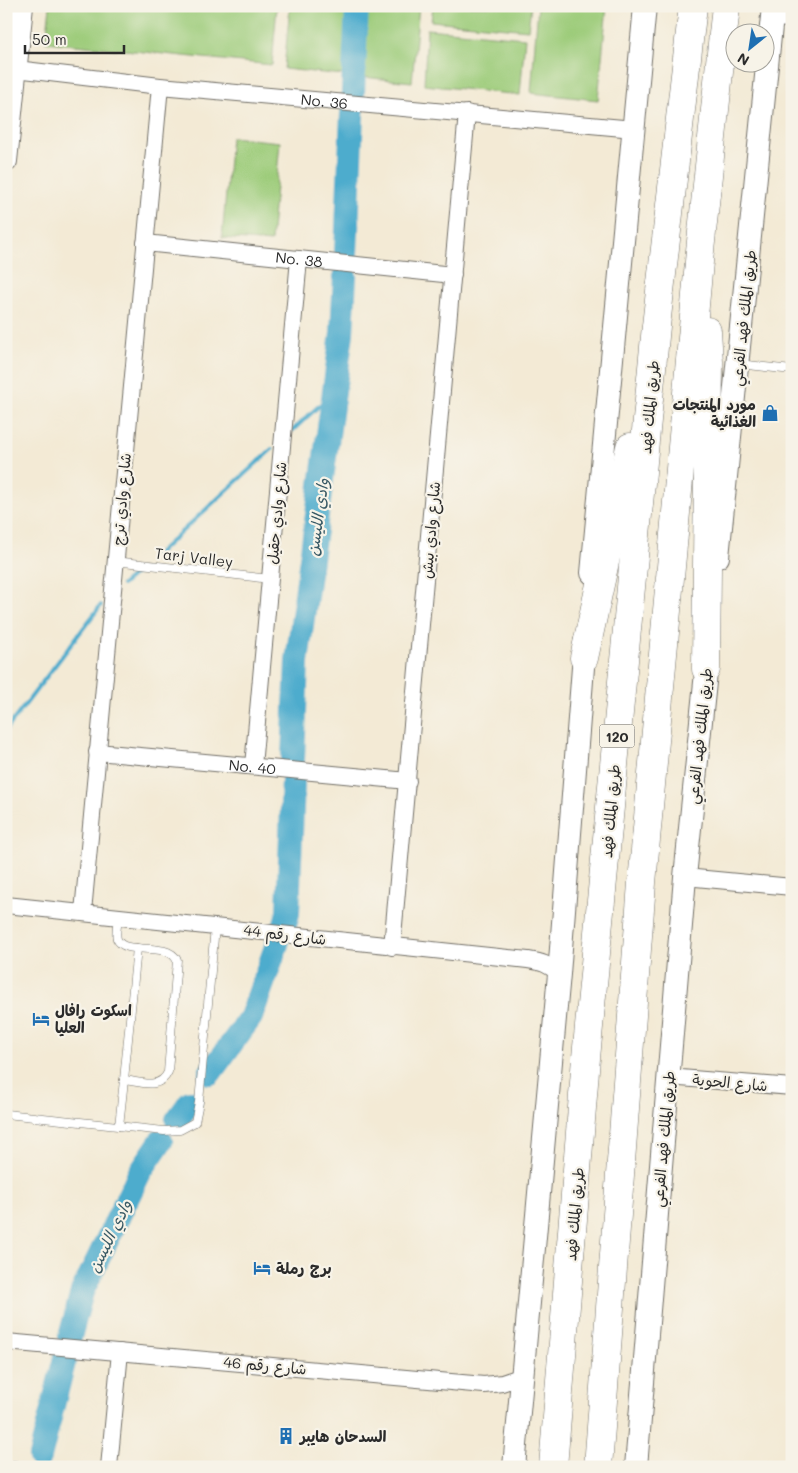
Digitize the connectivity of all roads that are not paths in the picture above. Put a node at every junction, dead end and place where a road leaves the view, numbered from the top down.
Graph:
1 (22, 6) edge
2 (645, 6) edge
3 (686, 6) edge
4 (693, 6) edge
5 (726, 6) edge
6 (734, 6) edge
7 (779, 14) edge
8 (687, 60) junction
9 (721, 68) junction
10 (16, 69) junction
11 (160, 86) junction
12 (467, 113) junction
13 (634, 129) junction
14 (6, 161) edge
15 (145, 243) junction
16 (700, 251) junction
17 (299, 259) junction
18 (453, 275) junction
19 (656, 326) junction
20 (738, 364) junction
21 (792, 370) edge
22 (115, 561) junction
23 (270, 579) junction
24 (584, 658) junction
25 (706, 669) junction
26 (97, 752) junction
27 (254, 766) junction
28 (408, 781) junction
29 (685, 877) junction
30 (792, 887) edge
31 (6, 905) edge
32 (83, 912) junction
33 (118, 916) junction
34 (215, 926) junction
35 (392, 947) junction
36 (137, 948) junction
37 (558, 974) junction
38 (668, 1077) junction
39 (124, 1080) junction
40 (792, 1087) edge
41 (6, 1114) edge
42 (119, 1126) junction
43 (6, 1342) edge
44 (120, 1352) junction
45 (523, 1376) junction
46 (6, 1464) edge
47 (31, 1467) edge
48 (109, 1467) edge
49 (514, 1467) edge
50 (553, 1467) edge
51 (598, 1467) edge
52 (636, 1467) edge

1 - 10 main road
2 - 13 main road
3 - 8 highway
4 - 8 highway, طريق الملك فهد / 120
5 - 9 highway, 120
6 - 9 highway
7 - 20 main road, طريق الملك فهد الفرعي
8 - 19 highway, طريق الملك فهد / 120
9 - 16 highway, 120
10 - 11 street, No. 36
10 - 14 main road
11 - 12 street, No. 36
11 - 15 street, شارع وادي ترج
12 - 13 street, No. 36
12 - 18 street, شارع وادي بيش
13 - 24 main road
15 - 17 street, No. 38
15 - 22 street, شارع وادي ترج
16 - 25 highway
16 - 51 highway, 120
17 - 18 street, No. 38
17 - 23 street, شارع وادي حقيل
18 - 28 street, شارع وادي بيش
19 - 24 highway
19 - 50 highway, طريق الملك فهد / 120
20 - 21 lane
20 - 25 main road, طريق الملك فهد الفرعي
22 - 23 lane, Tarj Valley
22 - 26 street, شارع وادي ترج
23 - 27 street, شارع وادي حقيل
24 - 37 main road
25 - 29 main road, طريق الملك فهد الفرعي
26 - 27 street, No. 40
26 - 32 street, شارع وادي ترج
27 - 28 street, No. 40
28 - 35 street, شارع وادي بيش
29 - 30 street
29 - 38 main road, طريق الملك فهد الفرعي
31 - 32 street, شارع رقم 44
32 - 33 street, شارع رقم 44
33 - 34 street, شارع رقم 44
33 - 36 lane
34 - 35 street, شارع رقم 44
34 - 42 lane
35 - 37 street, شارع رقم 44
36 - 39 lane
36 - 39 lane
37 - 45 main road
38 - 40 street, شارع الحوية
38 - 52 main road, طريق الملك فهد الفرعي
39 - 42 lane
41 - 42 lane
43 - 44 street, شارع رقم 46
44 - 45 street, شارع رقم 46
44 - 48 street
45 - 49 main road
46 - 47 lane

